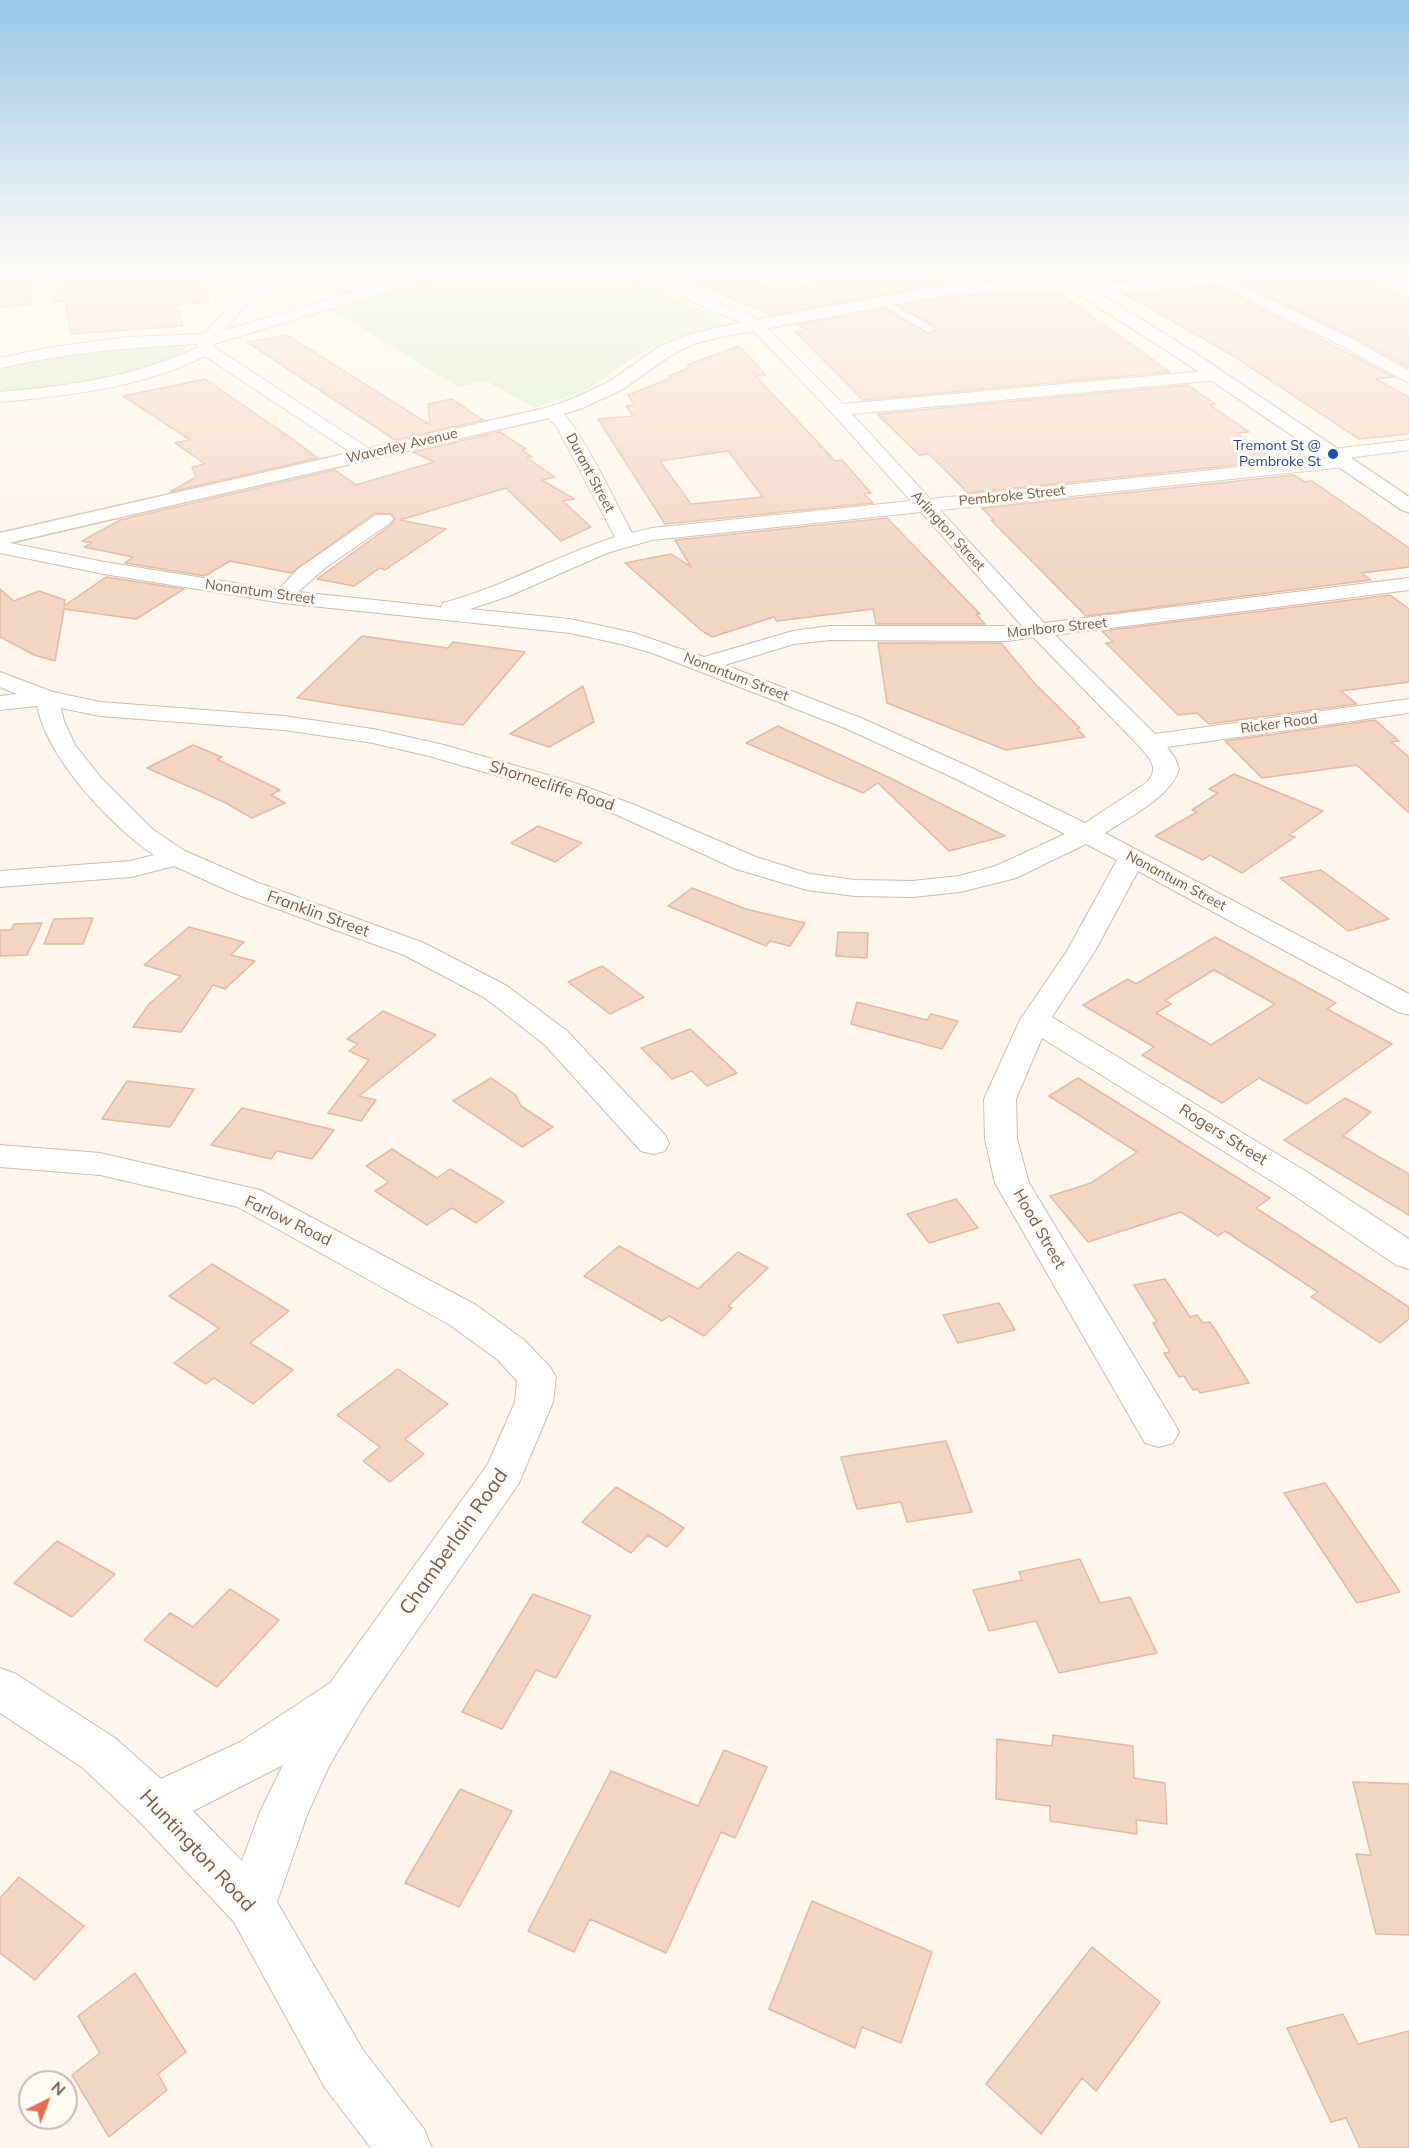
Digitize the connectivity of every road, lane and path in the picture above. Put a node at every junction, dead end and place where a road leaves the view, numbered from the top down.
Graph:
1 (148, 371) edge
2 (247, 371) edge
3 (637, 371) edge
4 (801, 371) edge
5 (1211, 371) edge
6 (1217, 375) junction
7 (0, 398) edge
8 (839, 410) junction
9 (551, 412) junction
10 (1409, 445) edge
11 (365, 454) junction
12 (1338, 458) junction
13 (925, 505) junction
14 (1409, 506) edge
15 (383, 519) dead end
16 (624, 538) junction
17 (0, 539) edge
18 (0, 547) edge
19 (1409, 584) edge
20 (511, 587) junction
21 (283, 597) junction
22 (434, 612) junction
23 (529, 620) junction
24 (1039, 631) junction
25 (706, 664) junction
26 (0, 679) edge
27 (47, 698) junction
28 (0, 704) edge
29 (1405, 711) edge
30 (1149, 742) junction
31 (1086, 834) junction
32 (176, 856) junction
33 (1132, 857) junction
34 (0, 879) edge
35 (1409, 1006) edge
36 (1035, 1020) junction
37 (653, 1143) dead end
38 (0, 1156) edge
39 (1409, 1256) edge
40 (537, 1378) joint
41 (1159, 1432) dead end
42 (0, 1688) edge
43 (348, 1694) junction
44 (156, 1805) junction
45 (252, 1905) junction
46 (405, 2148) edge

1 - 7 street
2 - 11 street
3 - 9 street, Waverley Avenue
4 - 8 street, Arlington Street
5 - 6 street
6 - 8 street
6 - 12 street
8 - 13 street, Arlington Street
9 - 11 street, Waverley Avenue
9 - 16 street, Durant Street
10 - 12 street, Pembroke Street
11 - 17 street, Waverley Avenue
12 - 13 street, Pembroke Street
12 - 14 street
13 - 16 street, Pembroke Street
13 - 24 street, Arlington Street
15 - 21 street
16 - 20 street, Pembroke Street
18 - 21 street, Nonantum Street
19 - 24 street, Marlboro Street
20 - 22 street, Pembroke Street
20 - 23 street
21 - 22 street, Nonantum Street
22 - 23 street, Nonantum Street
23 - 25 street, Nonantum Street
24 - 25 street, Marlboro Street
24 - 30 street, Arlington Street
25 - 31 street, Nonantum Street
26 - 27 street
27 - 28 street, Shornecliffe Road
27 - 31 street, Shornecliffe Road
27 - 32 street, Franklin Street
29 - 30 street, Ricker Road
30 - 31 street, Arlington Street
31 - 33 street, Nonantum Street
32 - 34 street
32 - 37 street, Franklin Street
33 - 35 street, Nonantum Street
33 - 36 street, Hood Street
36 - 39 street, Rogers Street
36 - 41 street, Hood Street
38 - 40 street, Farlow Road
40 - 43 street, Chamberlain Road
42 - 44 street, Huntington Road
43 - 44 street, Chamberlain Road
43 - 45 street, Chamberlain Road
44 - 45 street, Huntington Road
45 - 46 street, Huntington Road

